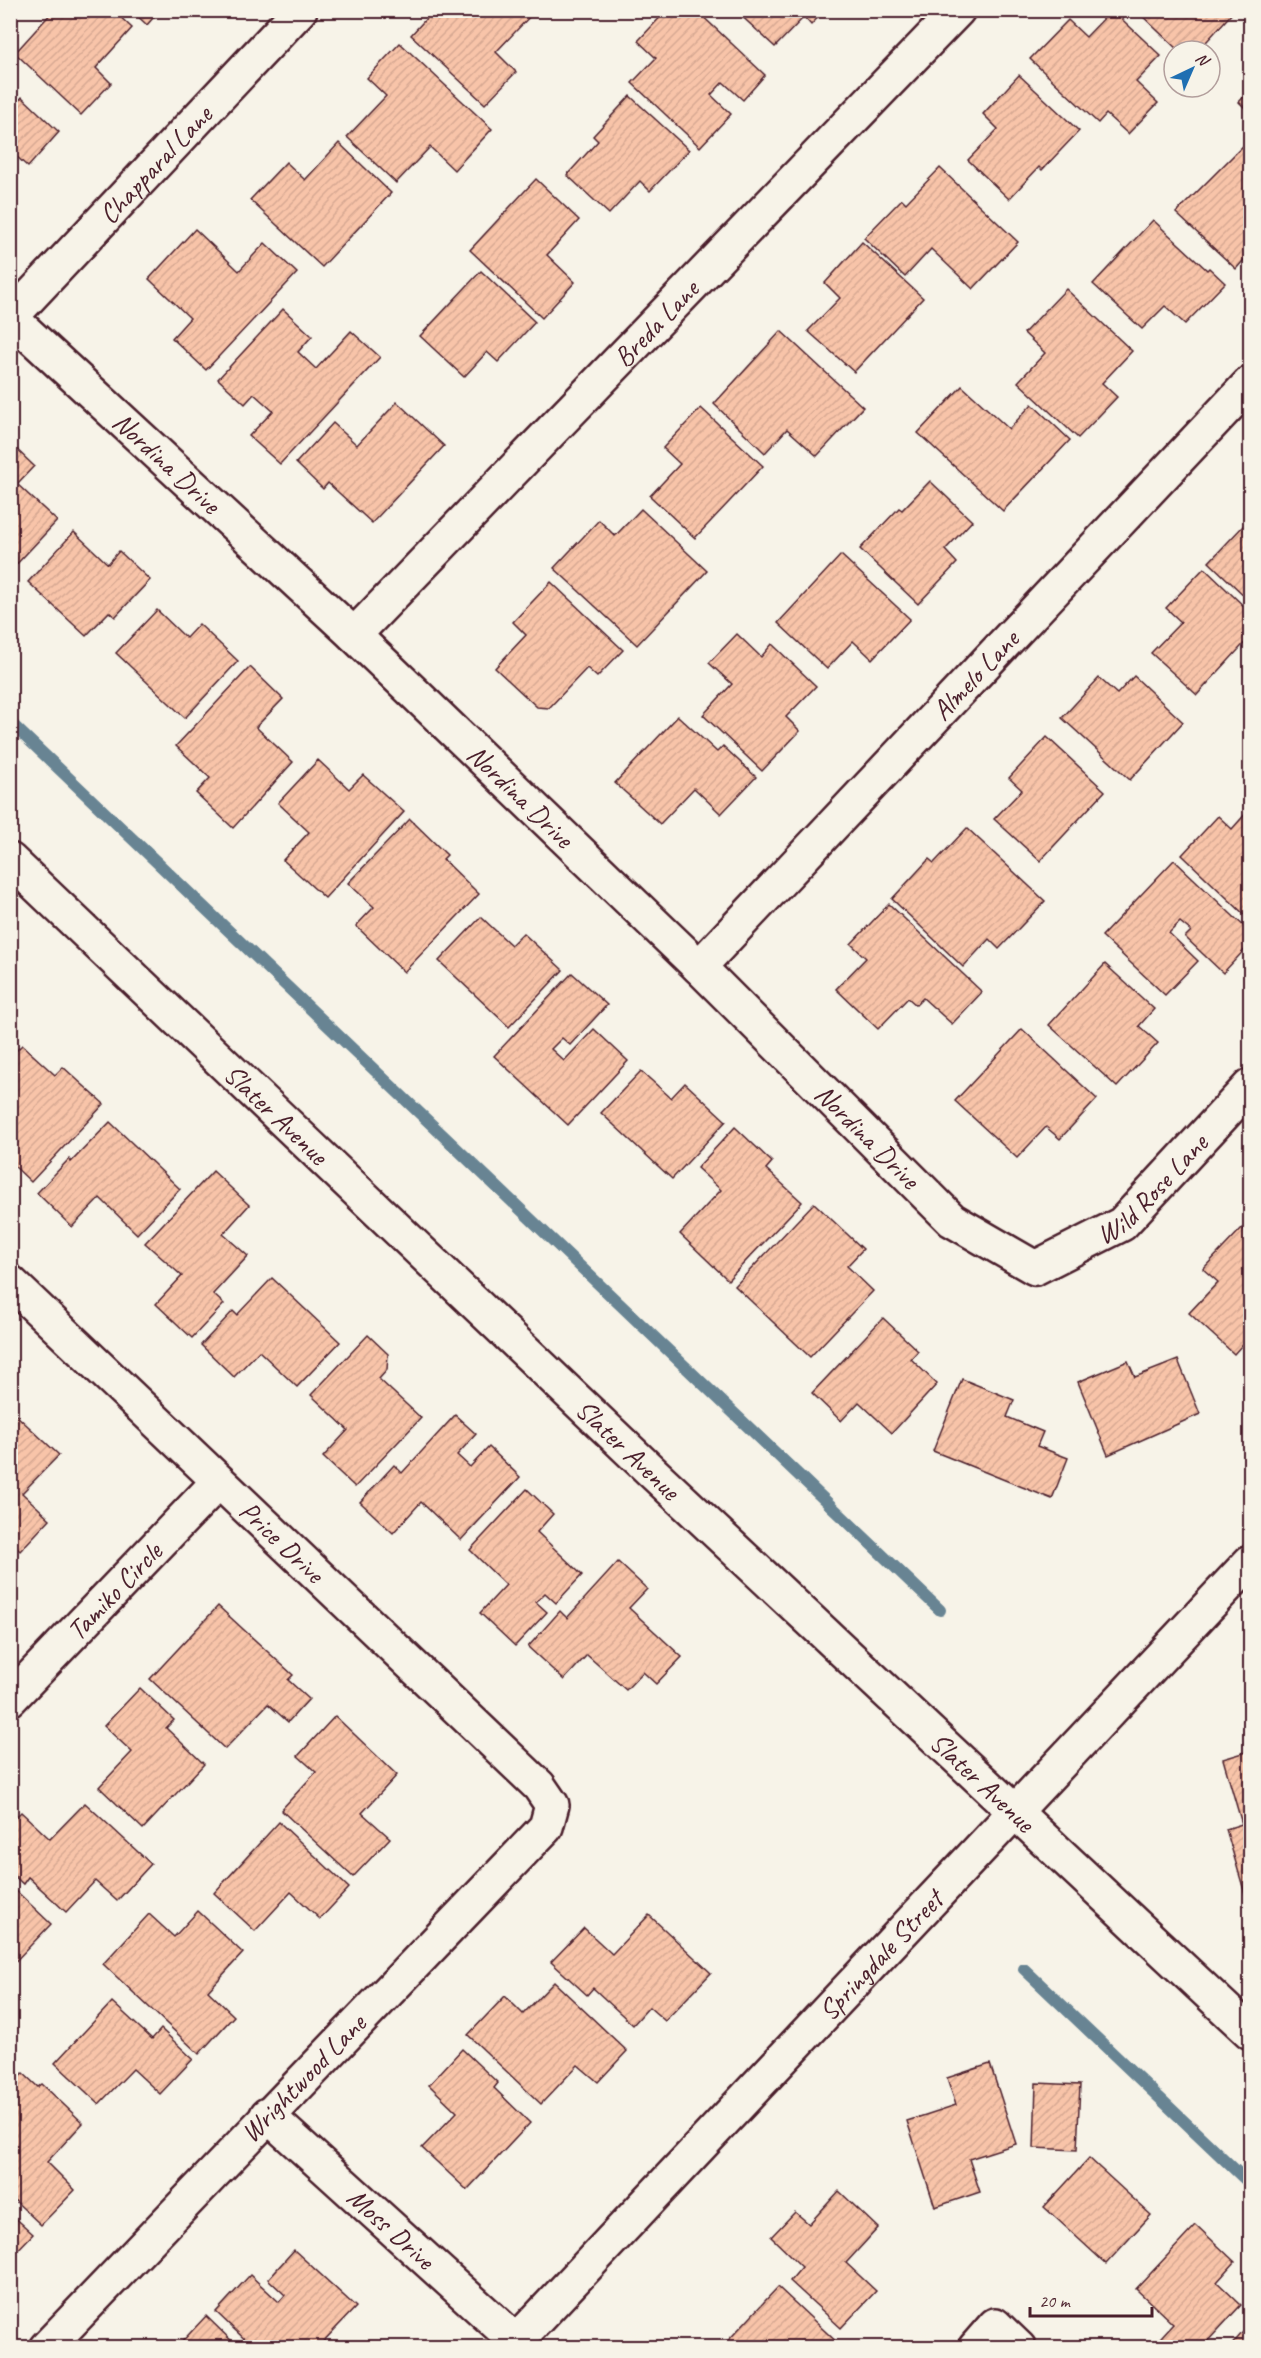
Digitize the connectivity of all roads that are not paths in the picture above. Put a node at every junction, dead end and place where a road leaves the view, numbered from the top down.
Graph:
1 (300, 10) edge
2 (958, 10) edge
3 (11, 317) edge
4 (1251, 383) edge
5 (354, 635) junction
6 (10, 860) edge
7 (699, 967) junction
8 (1251, 1086) edge
9 (1035, 1268) joint
10 (10, 1282) edge
11 (218, 1482) junction
12 (1251, 1562) edge
13 (10, 1699) edge
14 (552, 1805) joint
15 (1014, 1810) junction
16 (1251, 2032) edge
17 (267, 2115) junction
18 (985, 2336) edge
19 (513, 2344) edge
20 (46, 2348) edge
21 (1019, 2348) edge

1 - 3 street, Chapparal Lane
2 - 5 street, Breda Lane
3 - 5 street, Nordina Drive
4 - 7 street, Almelo Lane
5 - 7 street, Nordina Drive
6 - 15 street, Slater Avenue
7 - 9 street, Nordina Drive
8 - 9 street, Wild Rose Lane
10 - 11 street, Price Drive
11 - 13 street, Tamiko Circle
11 - 14 street, Price Drive
12 - 15 street, Springdale Street
14 - 17 street, Wrightwood Lane
15 - 16 street, Slater Avenue
15 - 19 street, Springdale Street
17 - 19 street, Moss Drive
17 - 20 street, Wrightwood Lane
18 - 21 street

